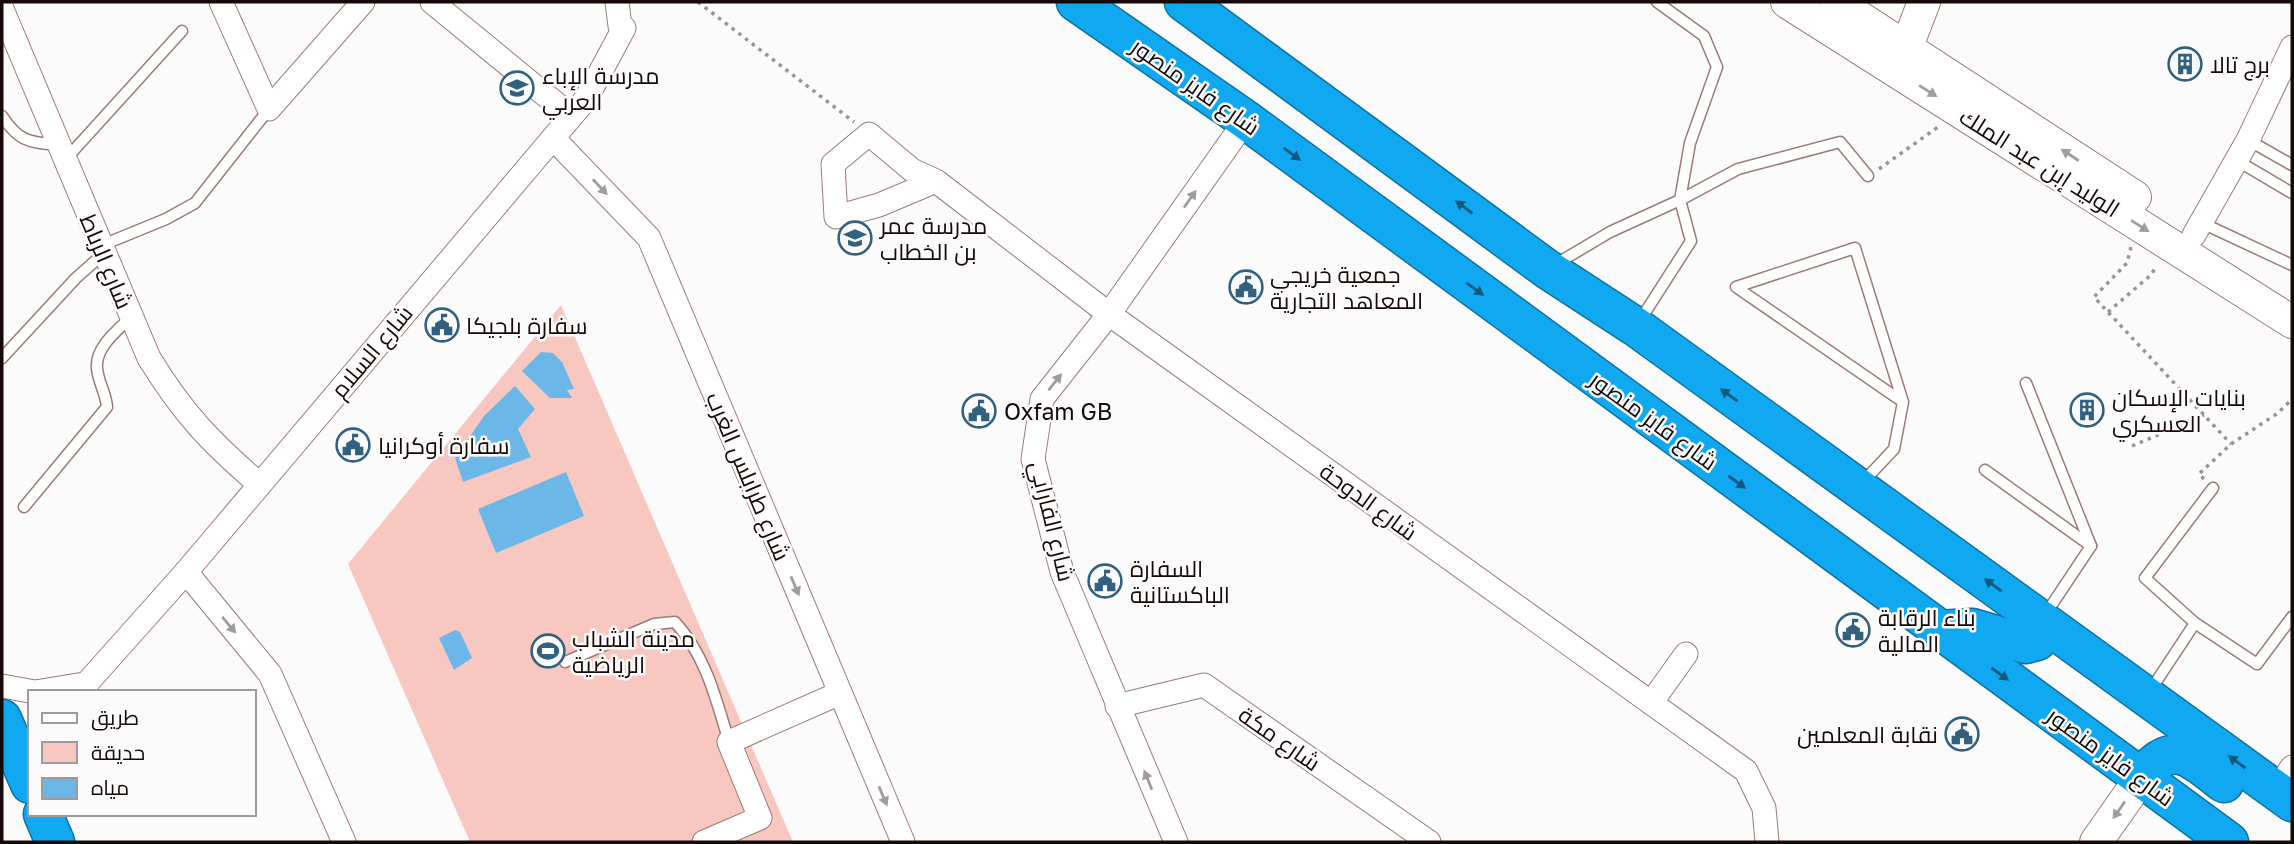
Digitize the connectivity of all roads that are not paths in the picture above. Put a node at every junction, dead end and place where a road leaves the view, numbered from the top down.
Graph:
1 (221, 2) edge
2 (363, 2) edge
3 (432, 2) edge
4 (617, 2) edge
5 (1076, 2) edge
6 (1657, 2) edge
7 (1787, 2) edge
8 (1836, 2) edge
9 (1924, 2) edge
10 (1193, 5) edge
11 (2, 9) edge
12 (1868, 23) edge
13 (182, 31) dead end
14 (2292, 47) edge
15 (1902, 61) junction
16 (269, 110) junction
17 (2, 116) edge
18 (571, 116) junction
19 (1246, 120) junction
20 (553, 138) junction
21 (2242, 150) junction
22 (61, 153) junction
23 (2292, 165) edge
24 (1868, 176) road end
25 (936, 181) junction
26 (2292, 193) edge
27 (1680, 200) junction
28 (2198, 229) junction
29 (102, 250) junction
30 (2292, 265) edge
31 (1547, 269) junction
32 (2292, 298) edge
33 (1109, 314) junction
34 (131, 317) junction
35 (2292, 322) edge
36 (1636, 327) junction
37 (2, 358) edge
38 (2026, 383) dead end
39 (1903, 402) junction
40 (1986, 470) dead end
41 (258, 483) junction
42 (1858, 488) junction
43 (2213, 488) dead end
44 (24, 508) dead end
45 (2091, 546) junction
46 (186, 572) junction
47 (2292, 617) edge
48 (2041, 620) junction
49 (2195, 623) junction
50 (1938, 630) junction
51 (1686, 654) dead end
52 (565, 662) dead end
53 (2, 686) edge
54 (81, 688) edge
55 (58, 690) edge
56 (28, 691) edge
57 (840, 693) junction
58 (2147, 696) junction
59 (1651, 703) junction
60 (1117, 706) junction
61 (2, 719) edge
62 (729, 742) junction
63 (28, 778) edge
64 (2141, 778) junction
65 (2288, 795) edge
66 (344, 842) edge
67 (704, 842) edge
68 (903, 842) edge
69 (1176, 842) edge
70 (1430, 842) edge
71 (1767, 842) edge
72 (2096, 842) edge
73 (2229, 842) edge

1 - 16 street
2 - 16 street
3 - 18 street
4 - 18 street, شارع السلام
5 - 19 highway, شارع فايز منصور
6 - 27 lane
7 - 12 main road, الوليد إبن عبد الملك
8 - 12 main road, الوليد إبن عبد الملك
9 - 15 main road
31 -> 10 highway
11 - 22 street, شارع الرباط
12 - 15 main road, الوليد إبن عبد الملك
13 - 22 lane
14 - 21 street
28 -> 15 main road, الوليد إبن عبد الملك
15 -> 35 main road, الوليد إبن عبد الملك
16 - 29 lane
17 - 22 lane
18 - 20 street, شارع السلام
33 -> 19 street, شارع الفارابي
19 -> 50 highway, شارع فايز منصور
20 - 41 street, شارع السلام
20 -> 57 street, شارع طرابلس الغرب
21 - 23 lane
21 - 26 lane
21 - 28 street
22 - 29 street, شارع الرباط
24 - 27 lane
25 - 25 street, شارع الدوحة
25 - 33 street, شارع الدوحة
27 - 31 lane
27 - 36 lane
28 - 30 lane
28 - 32 main road, الوليد إبن عبد الملك
29 - 34 street, شارع الرباط
29 - 37 lane
31 - 36 highway
33 - 59 street, شارع الدوحة
60 -> 33 street, شارع الفارابي
34 - 41 street, شارع الرباط
34 - 44 lane
42 -> 36 highway
38 - 45 lane
39 - 39 lane
39 - 42 lane
40 - 45 lane
41 - 46 street, شارع السلام
48 -> 42 highway
43 - 49 lane
45 - 48 lane
46 - 54 street, شارع السلام
46 -> 66 street
47 - 49 lane
48 - 50 highway
48 - 58 highway
49 - 58 lane
50 -> 64 highway, شارع فايز منصور
51 - 59 street
52 - 62 lane
53 - 56 street, شارع السلام
54 - 55 street, شارع السلام
57 - 62 street
57 -> 68 street, شارع طرابلس الغرب
65 -> 58 highway
59 - 71 street, شارع الدوحة
69 -> 60 street, شارع الفارابي
60 - 70 street, شارع مكة
61 - 63 highway
62 - 67 street
64 - 65 highway
64 -> 72 main road
64 - 73 highway, شارع فايز منصور

